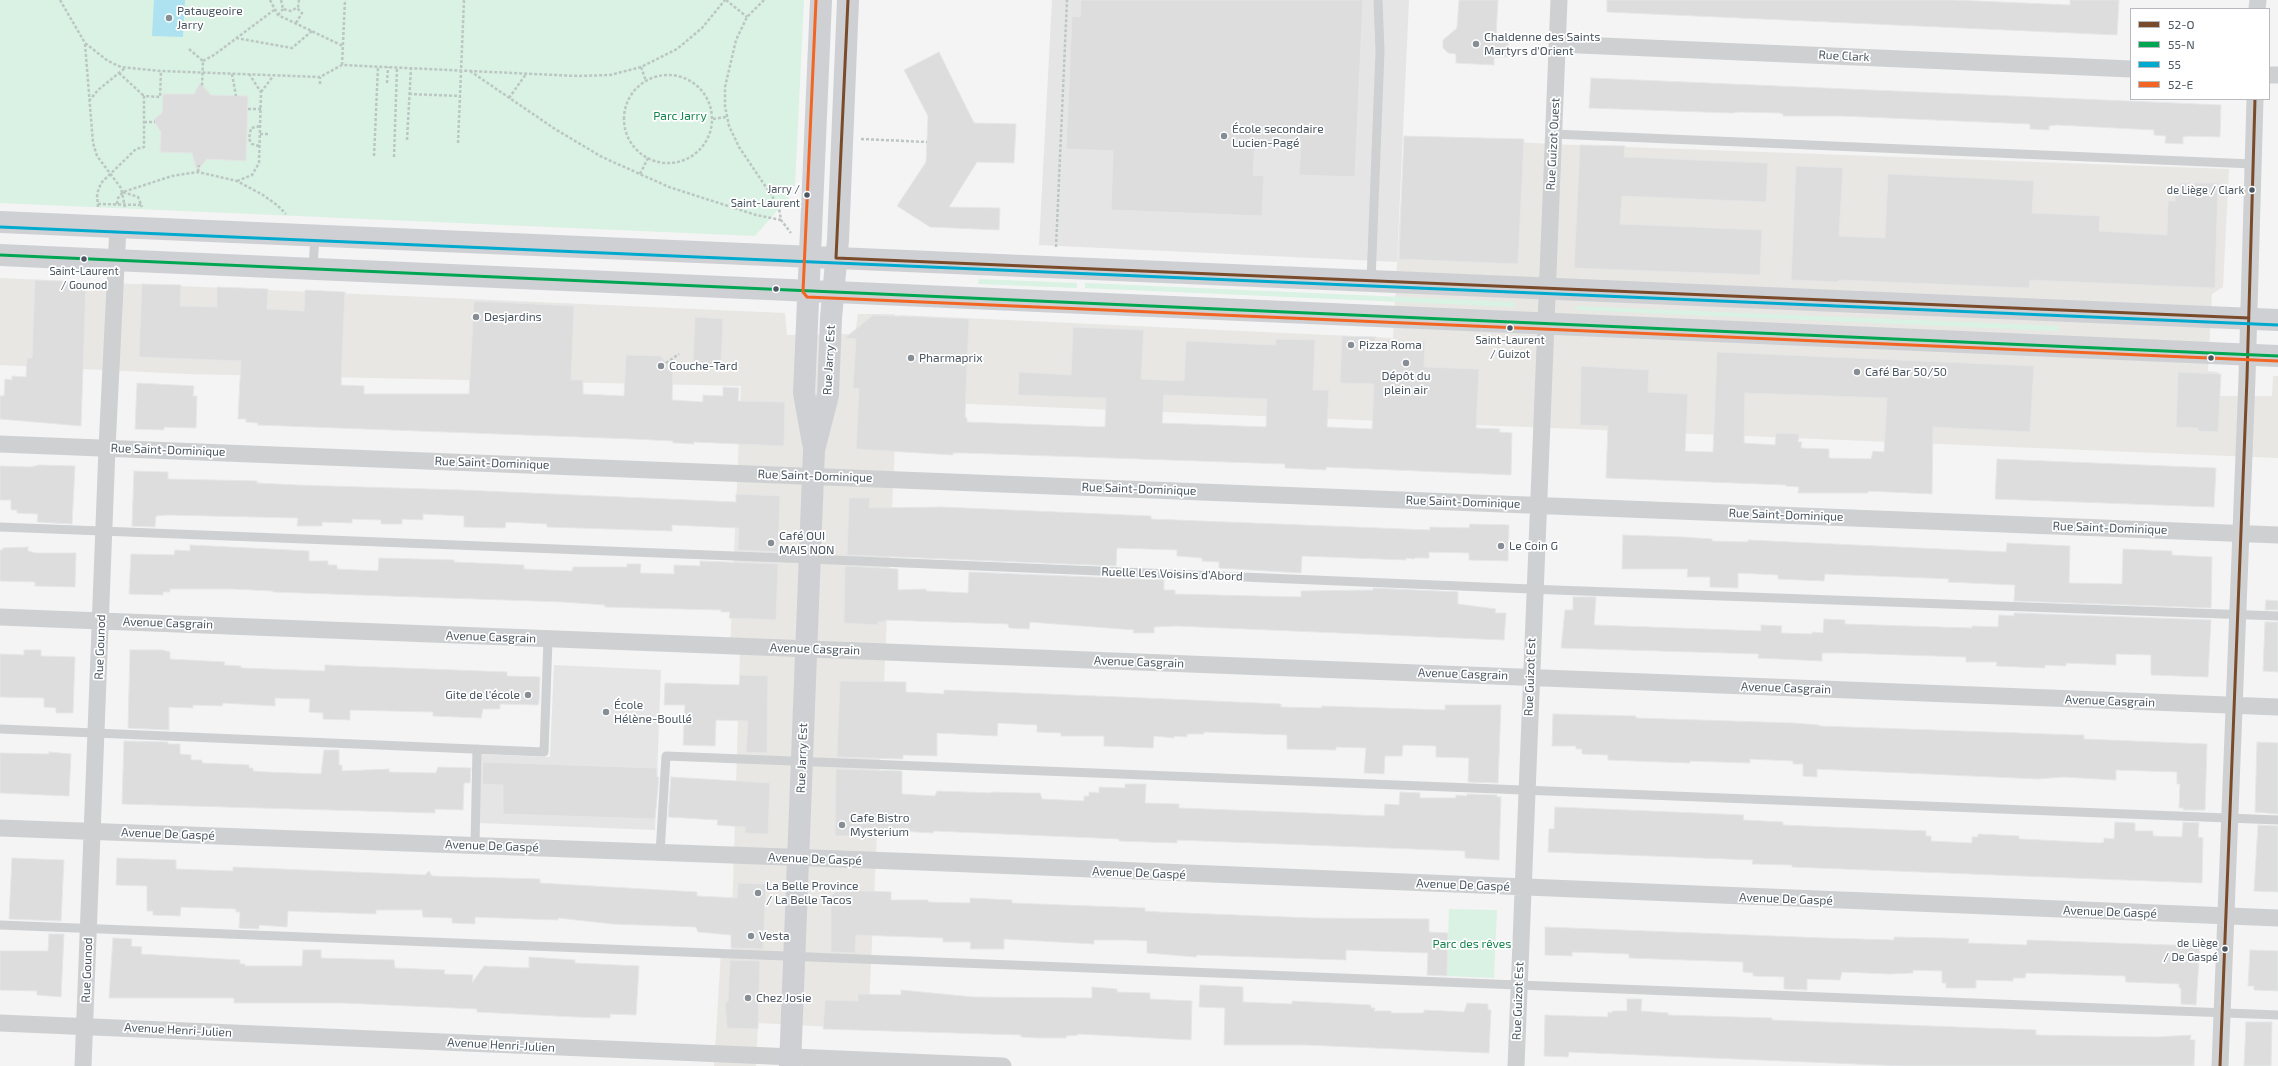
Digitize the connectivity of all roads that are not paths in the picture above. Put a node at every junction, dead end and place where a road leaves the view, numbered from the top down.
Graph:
1 (821, 0) edge
2 (848, 0) edge
3 (1378, 0) edge
4 (1559, 0) edge
5 (1557, 44) junction
6 (2130, 69) edge
7 (2255, 100) edge
8 (1553, 134) junction
9 (2253, 164) junction
10 (122, 219) junction
11 (0, 222) edge
12 (314, 236) junction
13 (0, 255) edge
14 (810, 257) junction
15 (836, 258) junction
16 (116, 260) junction
17 (313, 268) junction
18 (1371, 281) junction
19 (1546, 288) junction
20 (808, 292) junction
21 (833, 292) junction
22 (2249, 318) junction
23 (2278, 320) edge
24 (1545, 323) junction
25 (2247, 355) junction
26 (2278, 356) edge
27 (0, 444) edge
28 (107, 448) junction
29 (814, 450) junction
30 (813, 475) junction
31 (1537, 505) junction
32 (0, 527) edge
33 (103, 531) junction
34 (2241, 533) junction
35 (2278, 535) edge
36 (810, 558) junction
37 (1534, 590) junction
38 (2238, 614) junction
39 (2278, 616) edge
40 (0, 617) edge
41 (101, 620) junction
42 (548, 639) junction
43 (807, 648) junction
44 (1530, 677) junction
45 (2234, 706) junction
46 (2278, 707) edge
47 (0, 729) edge
48 (96, 733) junction
49 (477, 749) junction
50 (802, 761) junction
51 (1526, 791) junction
52 (2229, 818) junction
53 (2278, 820) edge
54 (0, 828) edge
55 (93, 832) junction
56 (475, 845) junction
57 (660, 852) junction
58 (798, 858) junction
59 (1522, 888) junction
60 (2225, 916) junction
61 (2278, 918) edge
62 (0, 925) edge
63 (88, 929) junction
64 (794, 957) junction
65 (1519, 986) junction
66 (2222, 1013) junction
67 (2278, 1015) edge
68 (0, 1023) edge
69 (85, 1026) junction
70 (790, 1062) edge
71 (83, 1066) edge
72 (1003, 1066) edge
73 (1516, 1066) edge
74 (2220, 1066) edge

1 - 14 main road, Rue Jarry Est
2 - 15 main road, Rue Jarry Est
3 - 18 lane
4 - 5 street, Rue Guizot Ouest
5 - 6 street, Rue Clark
5 - 8 street, Rue Guizot Ouest
7 - 9 street
8 - 9 lane
8 - 19 street, Rue Guizot Ouest
9 - 22 street
10 - 11 main road
10 - 12 main road
10 - 16 street, Rue Gounod
12 - 14 main road
12 - 17 lane
13 - 16 main road
14 - 15 main road
14 - 20 main road, Rue Jarry Est
15 - 18 main road
15 - 21 main road, Rue Jarry Est
16 - 17 main road
16 - 28 street, Rue Gounod
17 - 20 main road
18 - 19 main road
19 - 22 main road
19 - 24 street, Rue Guizot Est
20 - 21 main road
20 - 29 main road, Rue Jarry Est
21 - 24 main road
21 - 29 main road, Rue Jarry Est
22 - 23 main road
22 - 25 street
24 - 25 main road
24 - 31 street, Rue Guizot Est
25 - 26 main road
25 - 34 street
27 - 28 street, Rue Saint-Dominique
28 - 30 street, Rue Saint-Dominique
28 - 33 street, Rue Gounod
29 - 30 main road, Rue Jarry Est
30 - 31 street, Rue Saint-Dominique
30 - 36 main road, Rue Jarry Est
31 - 34 street, Rue Saint-Dominique
31 - 37 street, Rue Guizot Est
32 - 33 lane, Ruelle Les Voisins d’Abord
33 - 36 lane, Ruelle Les Voisins d’Abord
33 - 41 street, Rue Gounod
34 - 35 street, Rue Saint-Dominique
34 - 38 street
36 - 37 lane, Ruelle Les Voisins d’Abord
36 - 43 main road, Rue Jarry Est
37 - 38 lane, Ruelle Les Voisins d’Abord
37 - 44 street, Rue Guizot Est
38 - 39 lane, Ruelle Les Voisins d’Abord
38 - 45 street
40 - 41 street, Avenue Casgrain
41 - 42 street, Avenue Casgrain
41 - 48 street, Rue Gounod
42 - 43 street, Avenue Casgrain
42 - 49 lane
43 - 44 street, Avenue Casgrain
43 - 50 main road, Rue Jarry Est
44 - 45 street, Avenue Casgrain
44 - 51 street, Rue Guizot Est
45 - 46 street, Avenue Casgrain
45 - 52 street
47 - 48 lane
48 - 49 lane
48 - 55 street, Rue Gounod
49 - 56 lane
50 - 51 lane
50 - 57 lane
50 - 58 main road, Rue Jarry Est
51 - 52 lane
51 - 59 street, Rue Guizot Est
52 - 53 lane
52 - 60 street
54 - 55 street, Avenue De Gaspé
55 - 56 street, Avenue De Gaspé
55 - 63 street, Rue Gounod
56 - 57 street, Avenue De Gaspé
57 - 58 street, Avenue De Gaspé
58 - 59 street, Avenue De Gaspé
58 - 64 main road, Rue Jarry Est
59 - 60 street, Avenue De Gaspé
59 - 65 street, Rue Guizot Est
60 - 61 street, Avenue De Gaspé
60 - 66 street
62 - 63 lane
63 - 64 lane
63 - 69 street, Rue Gounod
64 - 65 lane
64 - 70 main road, Rue Jarry Est
65 - 66 lane
65 - 73 street, Rue Guizot Est
66 - 67 lane
66 - 74 street
68 - 69 street, Avenue Henri-Julien
69 - 70 street, Avenue Henri-Julien
69 - 71 street, Rue Gounod
70 - 72 street, Avenue Henri-Julien

